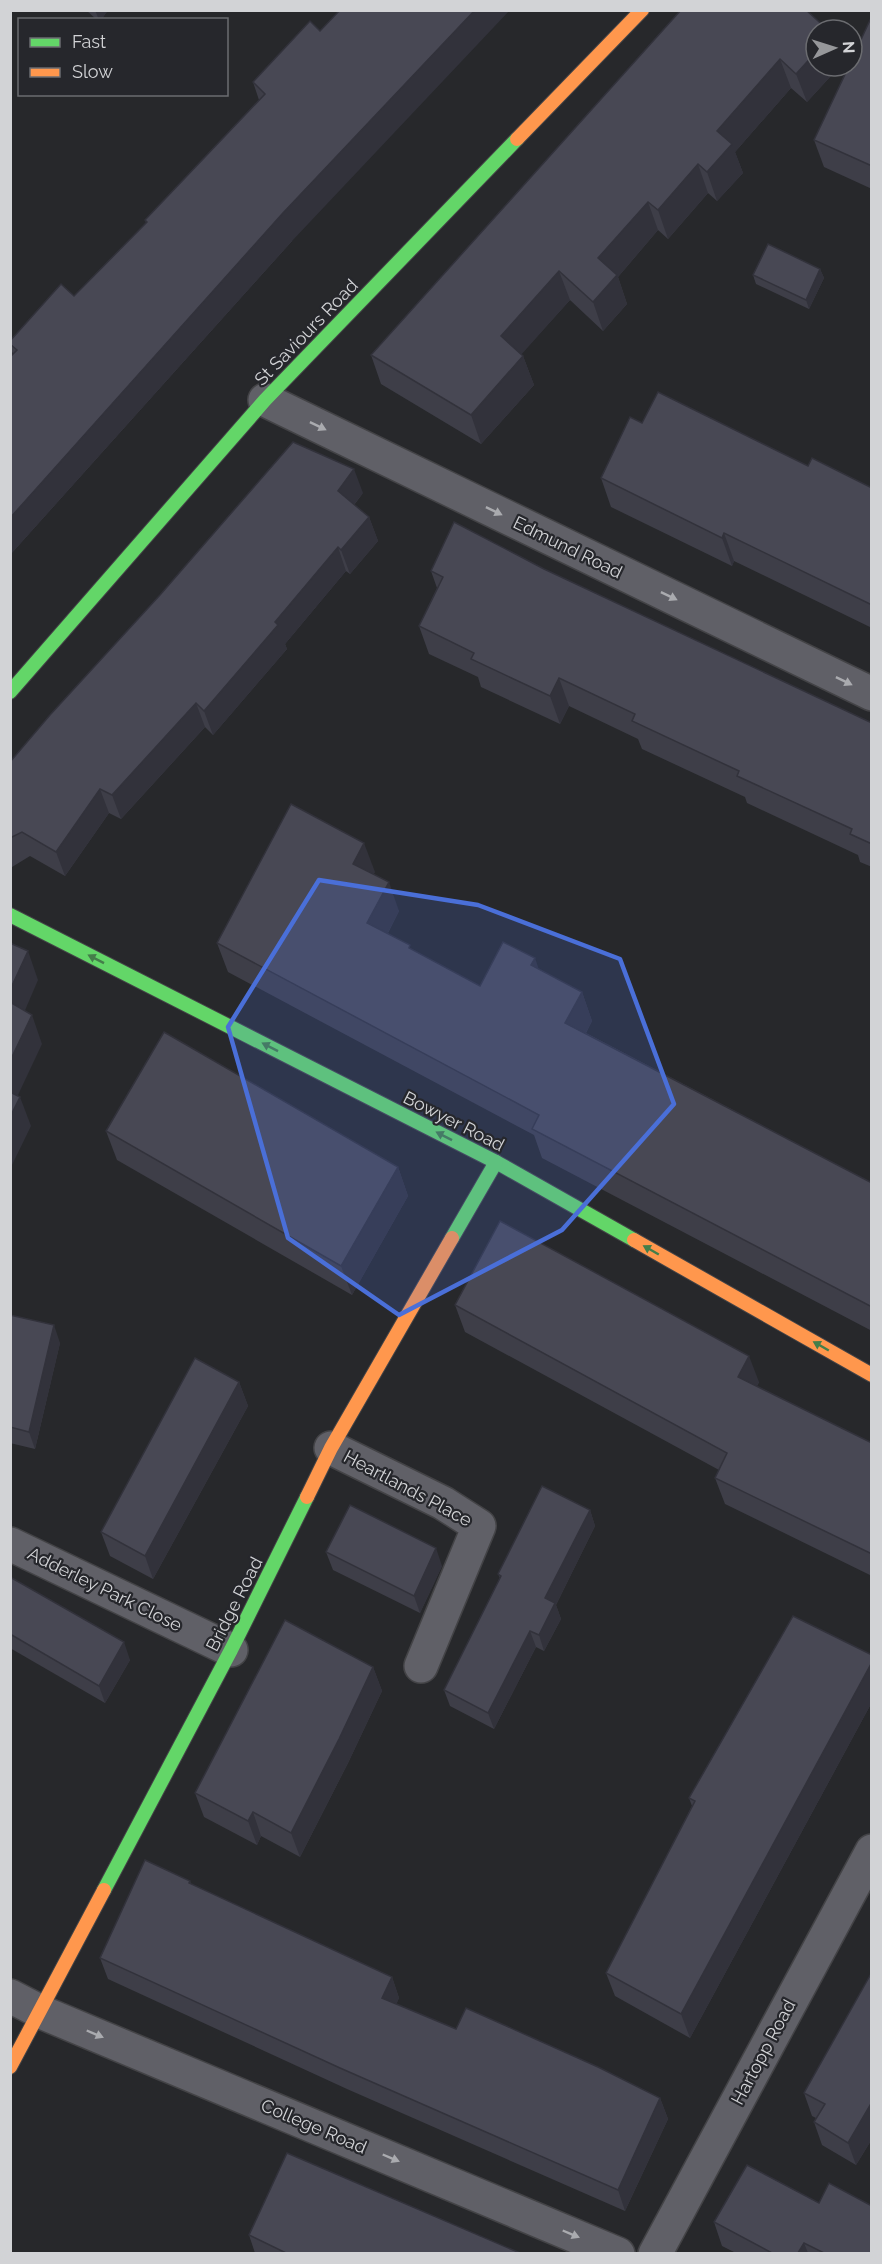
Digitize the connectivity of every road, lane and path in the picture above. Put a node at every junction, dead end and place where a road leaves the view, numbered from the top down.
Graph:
1 (642, 10) edge
2 (266, 400) junction
3 (10, 692) edge
4 (872, 694) edge
5 (10, 915) edge
6 (496, 1162) junction
7 (872, 1375) edge
8 (331, 1448) junction
9 (10, 1544) edge
10 (231, 1650) junction
11 (421, 1666) dead end
12 (872, 1851) edge
13 (10, 1996) edge
14 (41, 2012) junction
15 (10, 2067) edge
16 (618, 2253) edge
17 (655, 2253) edge

1 - 2 street, St Saviours Road
2 - 3 street, St Saviours Road
2 -> 4 street, Edmund Road
6 -> 5 street, Bowyer Road
7 -> 6 street, Bowyer Road
6 - 8 street, Bridge Road
8 - 10 street, Bridge Road
8 - 11 street, Heartlands Place
9 - 10 street, Adderley Park Close
10 - 14 street, Bridge Road
12 - 17 street, Hartopp Road
13 - 14 street, College Road
14 - 15 street, Bridge Road
14 -> 16 street, College Road

